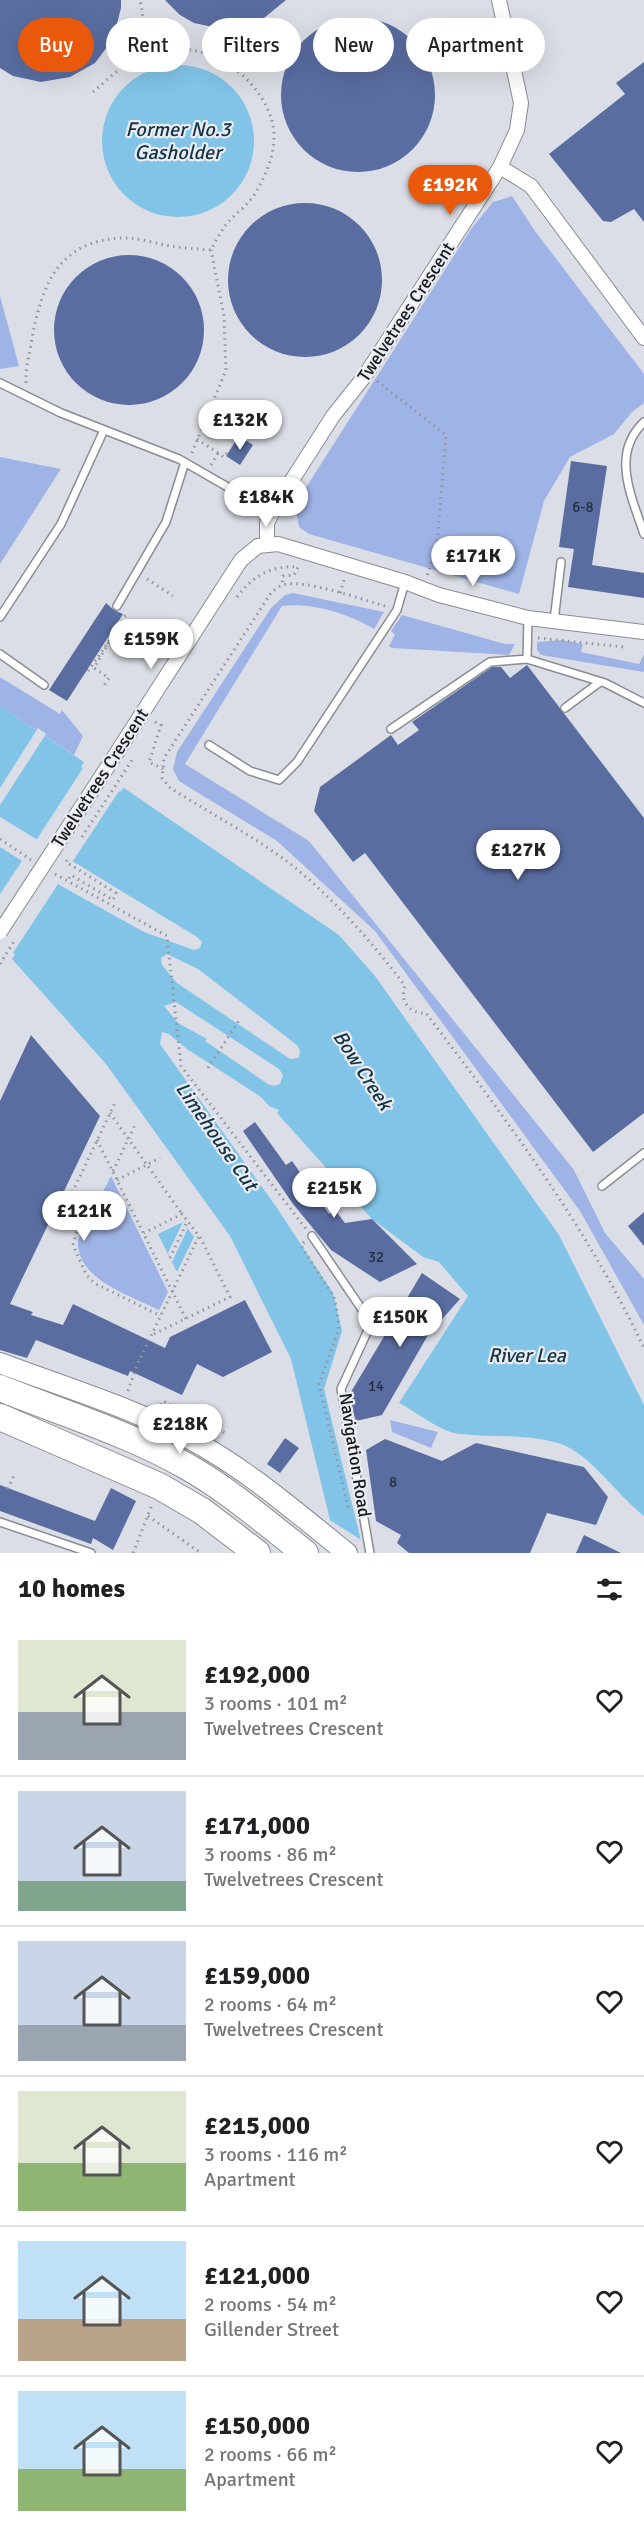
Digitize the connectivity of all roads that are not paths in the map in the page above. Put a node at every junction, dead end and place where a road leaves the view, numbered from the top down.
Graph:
1 (500, 0) edge
2 (500, 167) junction
3 (644, 338) edge
4 (0, 383) edge
5 (644, 422) edge
6 (104, 430) junction
7 (187, 463) junction
8 (271, 512) junction
9 (644, 534) edge
10 (267, 544) junction
11 (561, 562) dead end
12 (405, 582) junction
13 (117, 606) road end
14 (0, 616) edge
15 (528, 618) junction
16 (554, 621) junction
17 (644, 632) edge
18 (0, 654) edge
19 (527, 659) junction
20 (600, 682) junction
21 (44, 685) dead end
22 (644, 704) edge
23 (565, 708) dead end
24 (391, 729) dead end
25 (209, 745) dead end
26 (0, 932) edge
27 (644, 1153) edge
28 (602, 1186) dead end
29 (312, 1236) road end
30 (0, 1363) edge
31 (0, 1388) edge
32 (0, 1419) edge
33 (0, 1522) edge
34 (77, 1550) edge
35 (91, 1553) edge
36 (257, 1553) edge
37 (305, 1553) edge
38 (347, 1553) edge
39 (370, 1553) edge

1 - 2 street, Twelvetrees Crescent
2 - 3 street
2 - 8 street, Twelvetrees Crescent
4 - 6 lane
5 - 9 lane
6 - 7 lane
6 - 14 lane
7 - 8 lane
7 - 13 lane
8 - 10 street, Twelvetrees Crescent
10 - 12 street
10 - 26 street, Twelvetrees Crescent, bridge
11 - 16 lane
12 - 15 street
12 - 25 lane
15 - 16 street
15 - 19 lane
16 - 17 street
18 - 21 lane
19 - 20 lane
19 - 24 lane
20 - 22 lane
20 - 23 lane
27 - 28 lane
29 - 39 lane, Navigation Road
30 - 38 street
31 - 37 highway
32 - 36 highway
33 - 34 lane
34 - 35 lane

